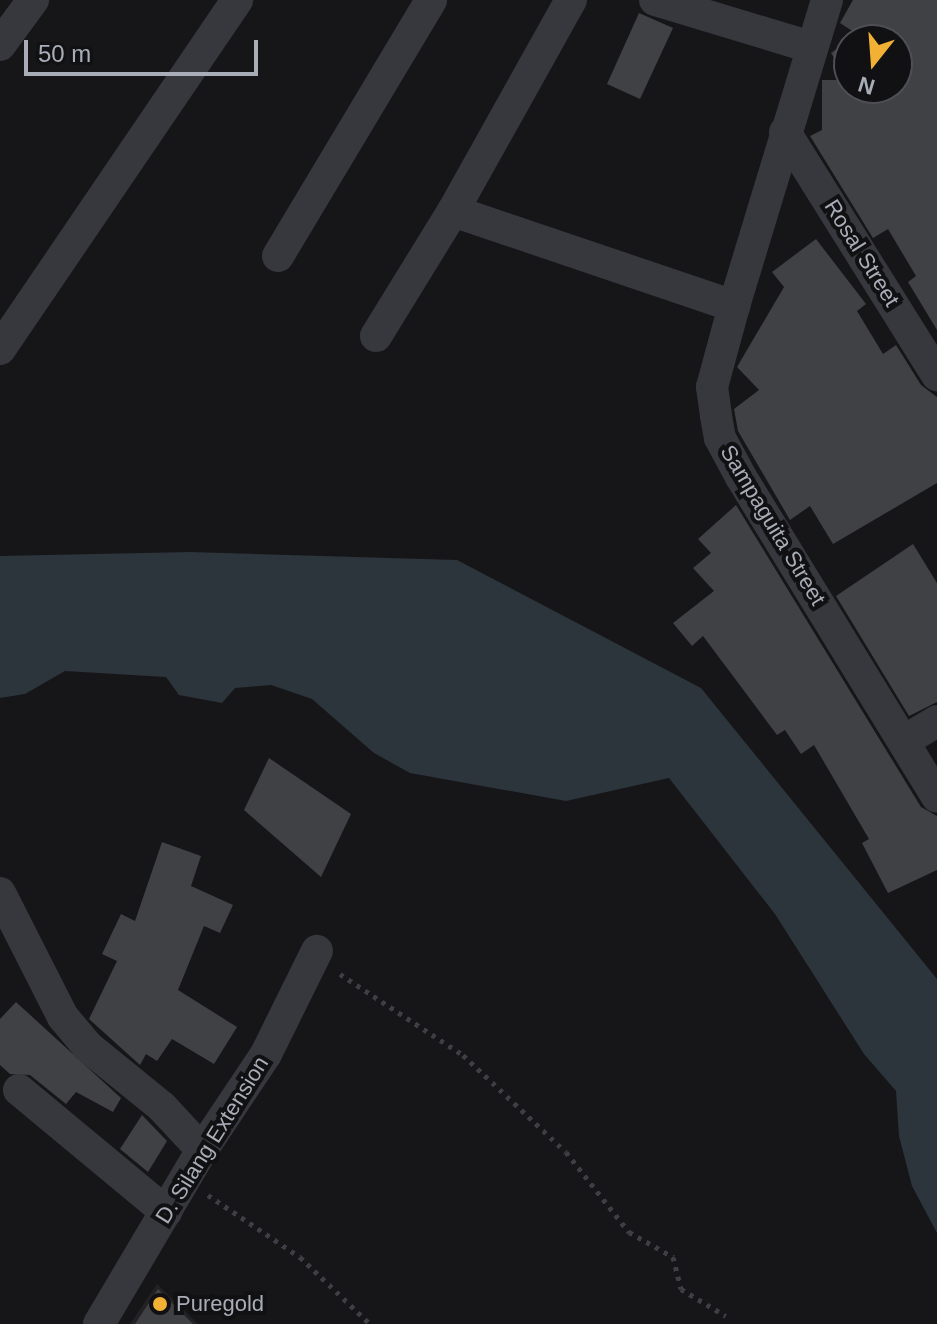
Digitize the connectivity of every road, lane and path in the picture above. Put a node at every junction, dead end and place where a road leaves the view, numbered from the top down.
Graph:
1 (33, 0) edge
2 (237, 0) edge
3 (431, 0) edge
4 (571, 0) edge
5 (655, 0) edge
6 (827, 0) edge
7 (0, 45) edge
8 (811, 47) junction
9 (785, 132) junction
10 (453, 211) junction
11 (278, 256) dead end
12 (734, 306) junction
13 (376, 336) dead end
14 (0, 349) edge
15 (937, 375) edge
16 (937, 721) edge
17 (904, 741) junction
18 (937, 797) edge
19 (0, 893) edge
20 (317, 951) joint
21 (19, 1090) dead end
22 (202, 1150) junction
23 (183, 1181) junction
24 (166, 1212) junction
25 (726, 1316) dead end
26 (99, 1324) edge
27 (370, 1324) edge

1 - 7 street
2 - 14 street
3 - 11 street
4 - 10 street
5 - 8 street
6 - 8 street, Sampaguita Street
8 - 9 street, Sampaguita Street
9 - 12 street, Sampaguita Street
9 - 15 street, Rosal Street
10 - 12 street
10 - 13 street
12 - 17 street, Sampaguita Street
16 - 17 street
17 - 18 street, Sampaguita Street
19 - 22 street
20 - 22 street, D. Silang Extension
20 - 25 path
21 - 24 street
22 - 23 street, D. Silang Extension
23 - 24 street, D. Silang Extension
23 - 27 path
24 - 26 street, D. Silang Extension

